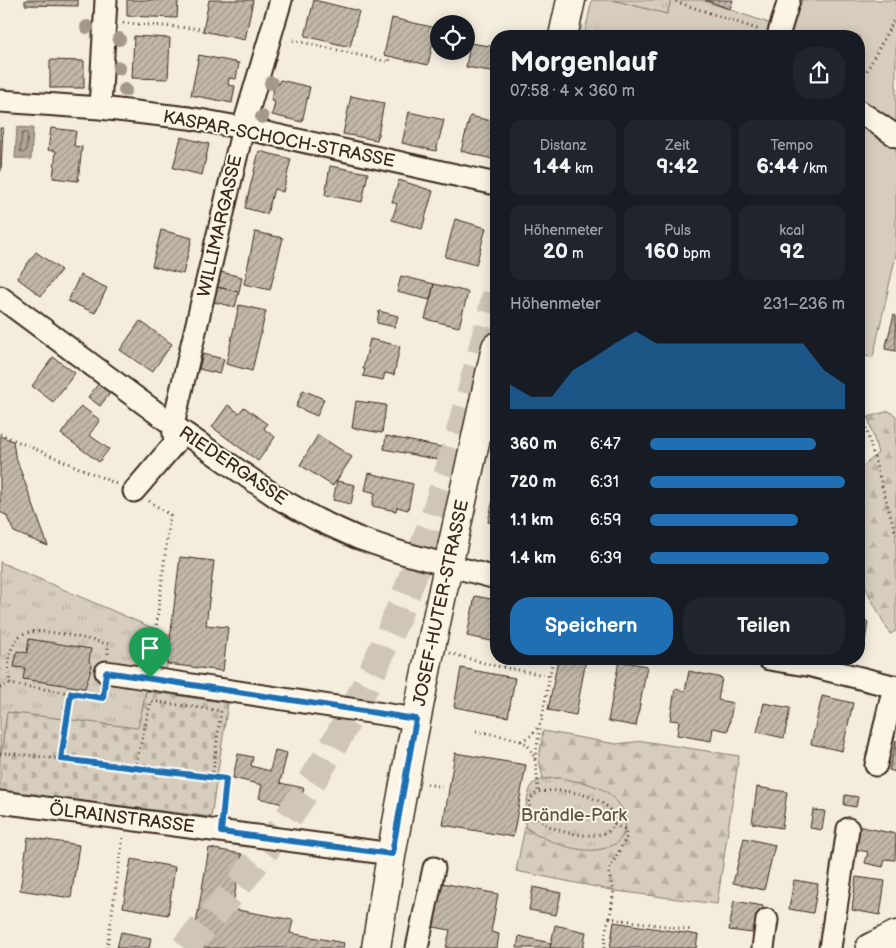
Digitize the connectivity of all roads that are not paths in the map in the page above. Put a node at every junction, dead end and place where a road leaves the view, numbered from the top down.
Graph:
1 (106, 0) edge
2 (281, 0) edge
3 (571, 0) edge
4 (789, 0) edge
5 (564, 30) edge
6 (780, 30) edge
7 (0, 101) edge
8 (100, 108) junction
9 (865, 115) edge
10 (243, 128) junction
11 (896, 136) edge
12 (490, 183) edge
13 (0, 297) edge
14 (490, 374) edge
15 (173, 425) junction
16 (134, 491) road end
17 (448, 565) junction
18 (490, 576) edge
19 (806, 665) edge
20 (106, 672) road end
21 (895, 686) edge
22 (416, 719) junction
23 (876, 765) dead end
24 (0, 802) edge
25 (848, 829) dead end
26 (392, 854) junction
27 (434, 868) dead end
28 (768, 920) dead end
29 (896, 935) edge
30 (376, 948) edge
31 (417, 948) edge
32 (763, 948) edge
33 (830, 948) edge
34 (870, 948) edge

1 - 8 street
2 - 10 street, WILLIMARGASSE
3 - 5 main road
4 - 6 street
7 - 8 street, KASPAR-SCHOCH-STRASSE
8 - 10 street, KASPAR-SCHOCH-STRASSE
9 - 11 street
10 - 12 street, KASPAR-SCHOCH-STRASSE
10 - 15 street, WILLIMARGASSE
13 - 15 street, RIEDERGASSE
14 - 17 main road, JOSEF-HUTER-STRASSE
15 - 16 street, WILLIMARGASSE
15 - 17 street, RIEDERGASSE
17 - 18 street, RIEDERGASSE
17 - 22 main road, JOSEF-HUTER-STRASSE
19 - 21 street
20 - 22 street
21 - 23 street
22 - 26 main road, JOSEF-HUTER-STRASSE
24 - 26 street, ÖLRAINSTRASSE
25 - 33 street
26 - 30 main road, JOSEF-HUTER-STRASSE
27 - 31 street
28 - 32 street
29 - 34 main road

